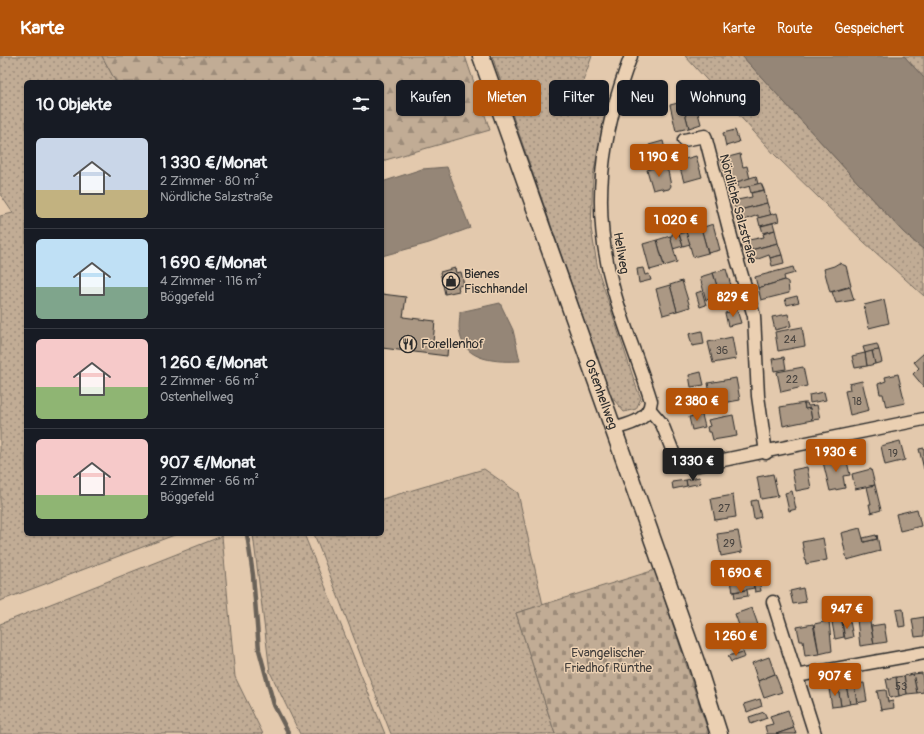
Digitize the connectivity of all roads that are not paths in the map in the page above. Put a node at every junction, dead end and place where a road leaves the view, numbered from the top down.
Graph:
1 (481, 56) edge
2 (631, 56) edge
3 (684, 140) dead end
4 (650, 410) junction
5 (924, 419) edge
6 (612, 429) junction
7 (766, 453) junction
8 (773, 602) dead end
9 (924, 654) edge
10 (796, 676) junction
11 (720, 734) edge
12 (815, 734) edge

1 - 6 main road, Ostenhellweg
2 - 4 street, Hellweg
3 - 7 street, Nördliche Salzstraße
4 - 6 street
4 - 7 street
5 - 7 street
6 - 11 main road, Ostenhellweg
8 - 10 street
9 - 10 street
10 - 12 street

